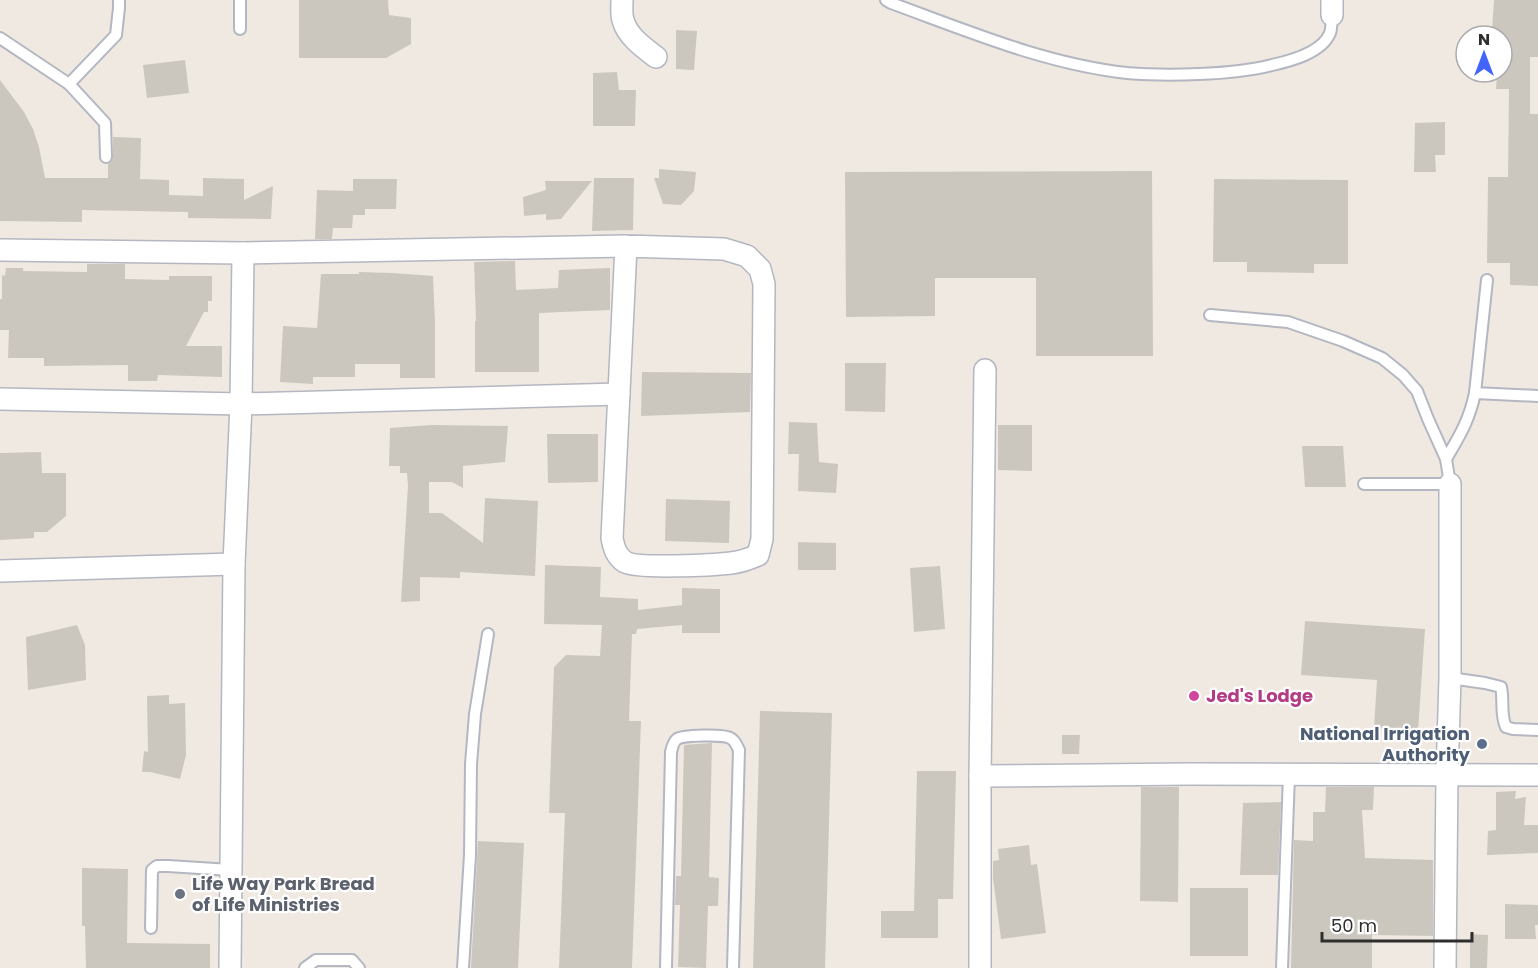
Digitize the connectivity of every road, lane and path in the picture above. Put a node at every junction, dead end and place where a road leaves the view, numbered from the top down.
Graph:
1 (119, 0) edge
2 (240, 0) edge
3 (622, 0) edge
4 (886, 0) edge
5 (1332, 8) edge
6 (240, 29) dead end
7 (0, 38) edge
8 (656, 57) dead end
9 (69, 84) junction
10 (106, 157) dead end
11 (626, 246) junction
12 (0, 250) edge
13 (243, 253) junction
14 (1487, 280) dead end
15 (1209, 315) dead end
16 (985, 370) dead end
17 (1475, 393) junction
18 (619, 394) junction
19 (1538, 396) edge
20 (0, 399) edge
21 (241, 404) junction
22 (1446, 459) junction
23 (1364, 484) dead end
24 (1450, 484) junction
25 (234, 564) junction
26 (0, 571) edge
27 (488, 634) dead end
28 (1450, 678) junction
29 (1538, 730) edge
30 (1289, 775) junction
31 (1447, 775) junction
32 (1538, 775) edge
33 (980, 776) junction
34 (231, 870) junction
35 (152, 928) dead end
36 (230, 968) edge
37 (305, 968) edge
38 (359, 968) edge
39 (463, 968) edge
40 (666, 968) edge
41 (733, 968) edge
42 (980, 968) edge
43 (1282, 968) edge
44 (1445, 968) edge

1 - 9 lane
2 - 6 lane
3 - 8 street
4 - 5 lane
7 - 9 lane
9 - 10 lane
11 - 13 street
11 - 18 street
11 - 18 street
12 - 13 street
13 - 21 street
14 - 17 lane
15 - 22 lane
16 - 33 street
17 - 19 lane
17 - 22 lane
18 - 21 street
20 - 21 street
21 - 25 street
22 - 24 lane
23 - 24 lane
24 - 28 street
25 - 26 street
25 - 34 street
27 - 39 lane
28 - 29 lane
28 - 31 street
30 - 31 street
30 - 33 street
30 - 43 lane
31 - 32 street
31 - 44 street
33 - 42 street
34 - 35 lane
34 - 36 street
37 - 38 lane
40 - 41 lane

